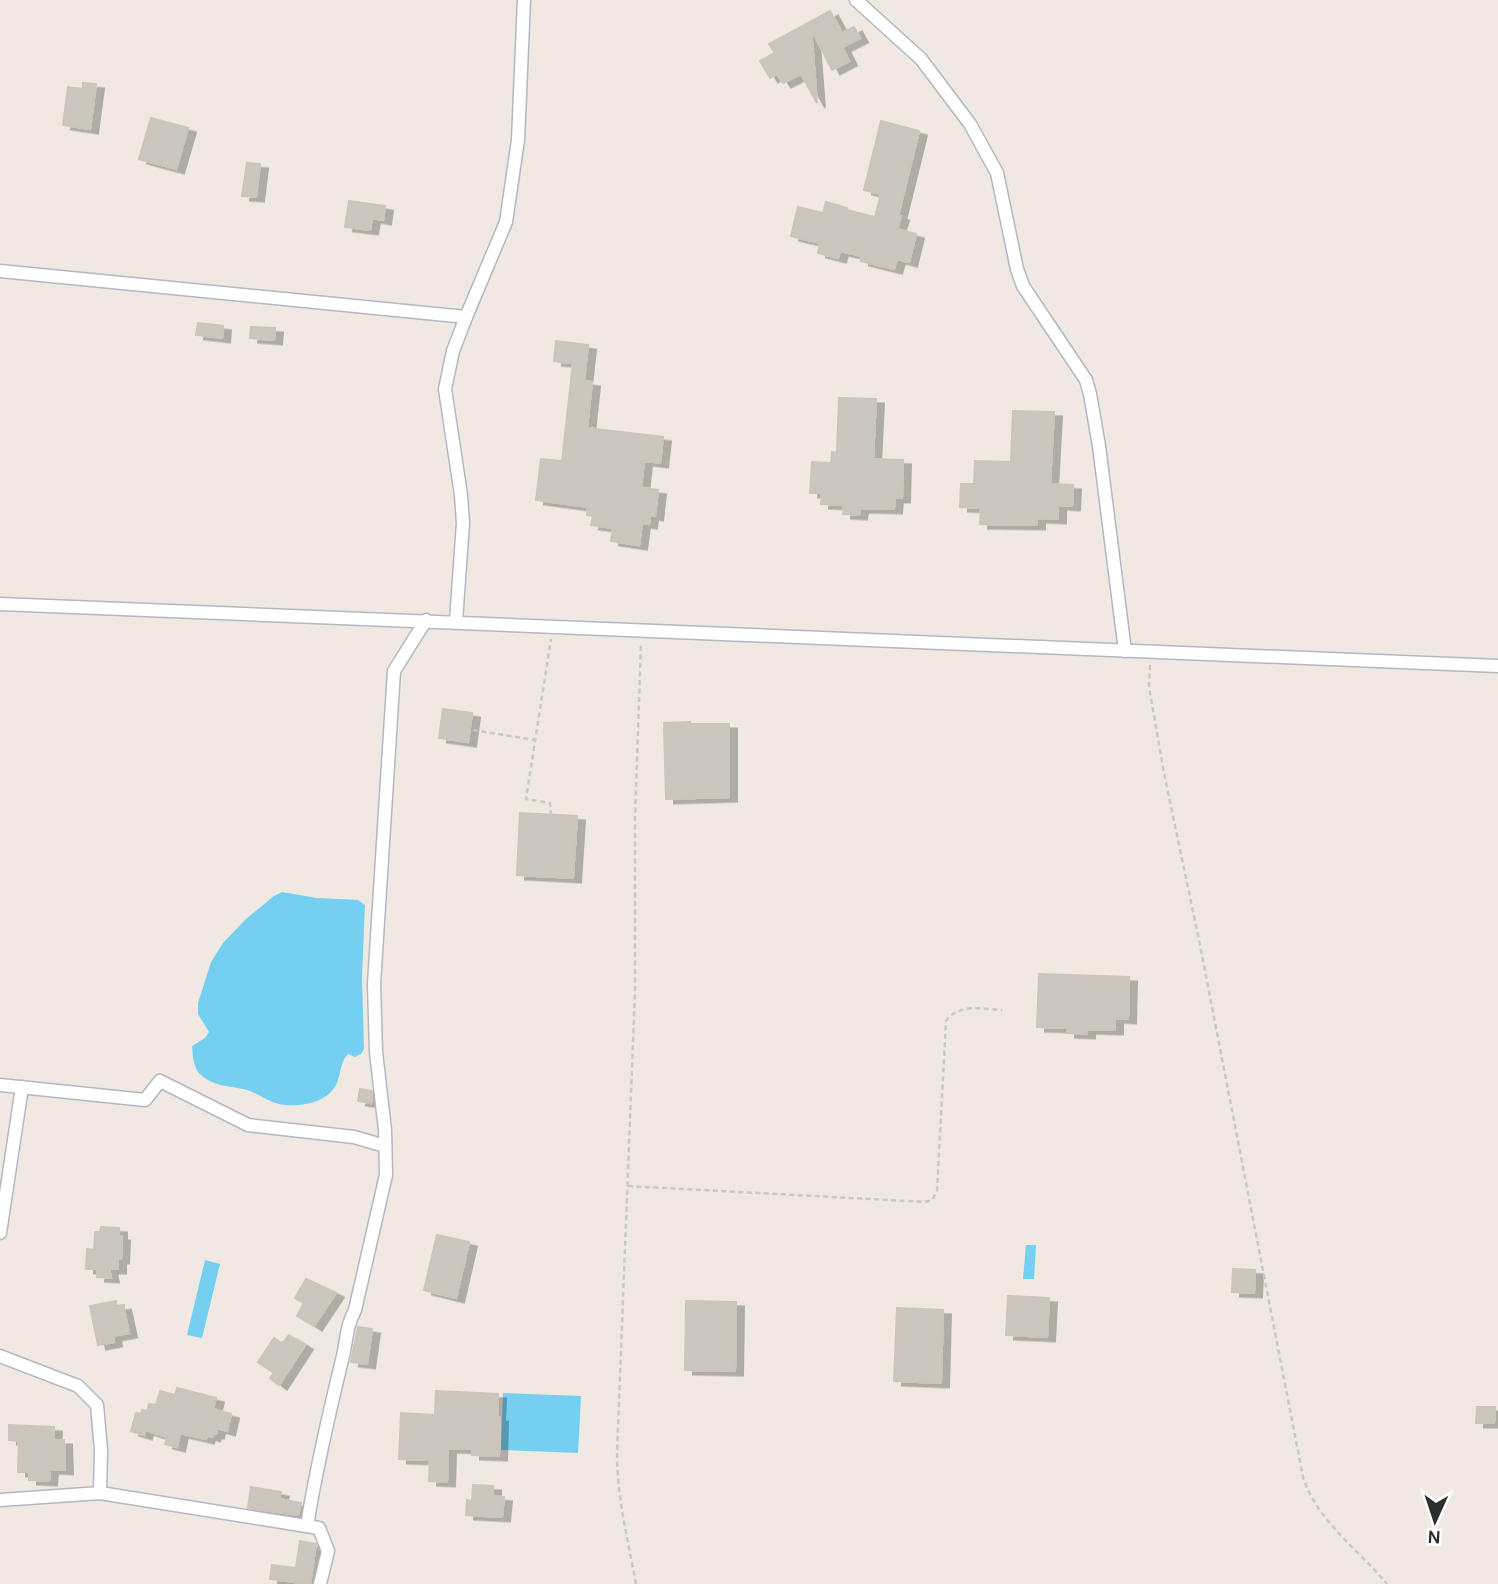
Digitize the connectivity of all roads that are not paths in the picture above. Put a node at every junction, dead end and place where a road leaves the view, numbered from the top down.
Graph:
1 (524, 0) edge
2 (856, 0) edge
3 (0, 271) edge
4 (466, 317) junction
5 (0, 604) edge
6 (426, 620) junction
7 (456, 621) junction
8 (1125, 651) junction
9 (1498, 666) edge
10 (0, 1085) edge
11 (22, 1087) junction
12 (385, 1146) junction
13 (0, 1234) edge
14 (0, 1356) edge
15 (100, 1493) junction
16 (0, 1500) edge
17 (307, 1526) junction
18 (320, 1584) edge

1 - 4 street
2 - 8 street
3 - 4 street
4 - 7 street
5 - 6 street
6 - 7 street
6 - 12 street
7 - 8 street
8 - 9 street
10 - 11 street
11 - 12 street
11 - 13 street
12 - 17 street
14 - 15 street
15 - 16 street
15 - 17 street
17 - 18 street

